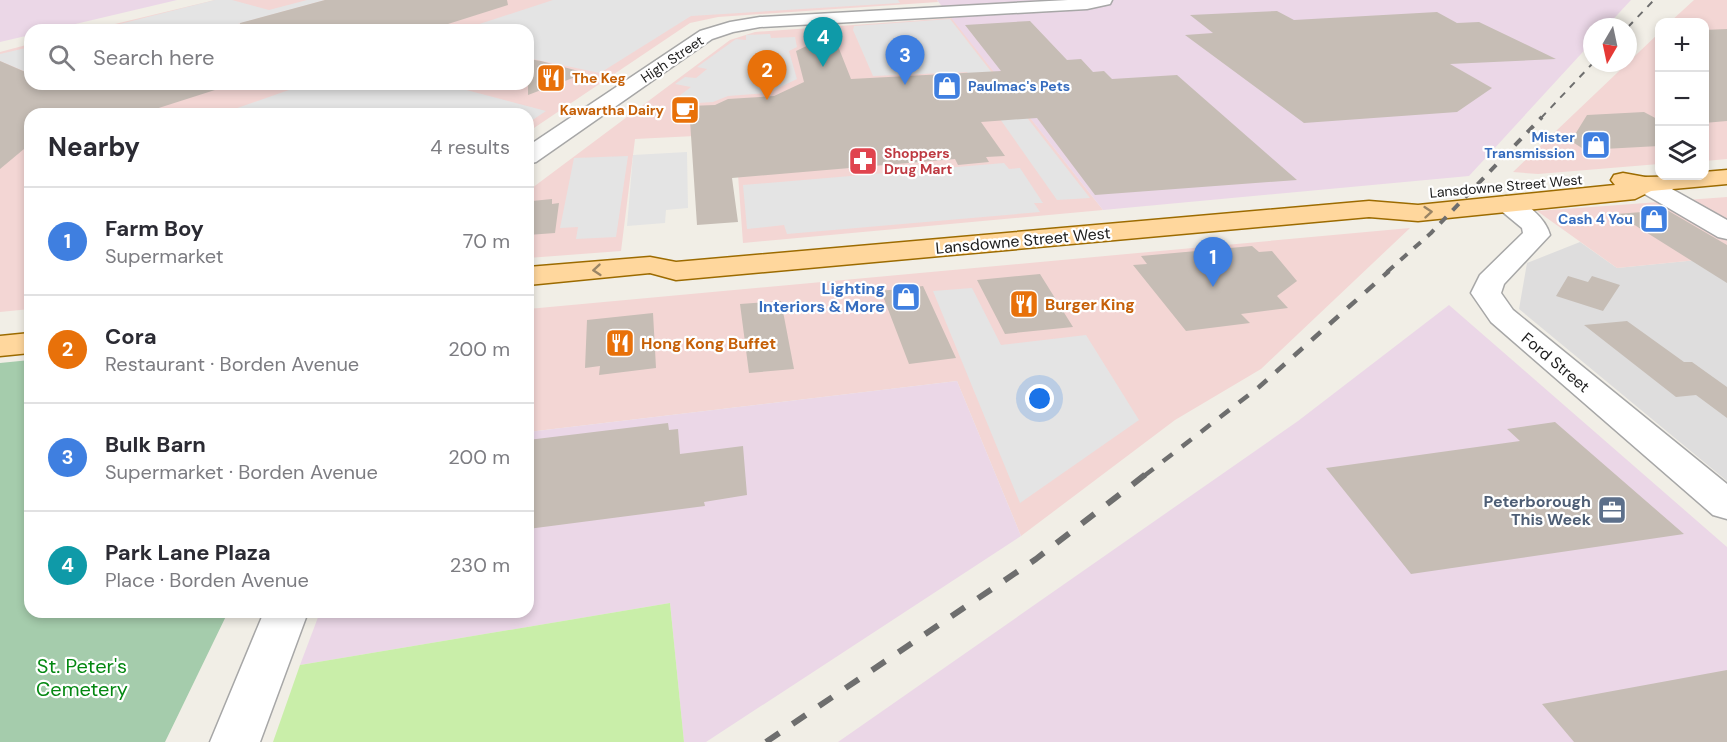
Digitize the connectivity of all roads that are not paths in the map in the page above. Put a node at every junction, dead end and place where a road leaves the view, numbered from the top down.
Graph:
1 (1104, 0) edge
2 (534, 153) edge
3 (1727, 177) edge
4 (1645, 184) junction
5 (1506, 204) junction
6 (1369, 209) junction
7 (1727, 231) edge
8 (676, 271) junction
9 (534, 275) edge
10 (534, 295) edge
11 (24, 325) edge
12 (0, 327) edge
13 (24, 344) edge
14 (0, 346) edge
15 (1727, 505) edge
16 (284, 618) edge
17 (235, 742) edge

1 - 2 street, High Street
3 - 4 main road, Lansdowne Street West
4 - 5 main road, Lansdowne Street West
4 - 6 main road, Lansdowne Street West
4 - 7 street
6 -> 5 main road, Lansdowne Street West
5 - 15 street, Ford Street
6 - 8 main road, Lansdowne Street West
8 -> 9 main road, Lansdowne Street West
8 - 10 main road, Lansdowne Street West
11 - 12 main road
13 - 14 main road
16 - 17 street

